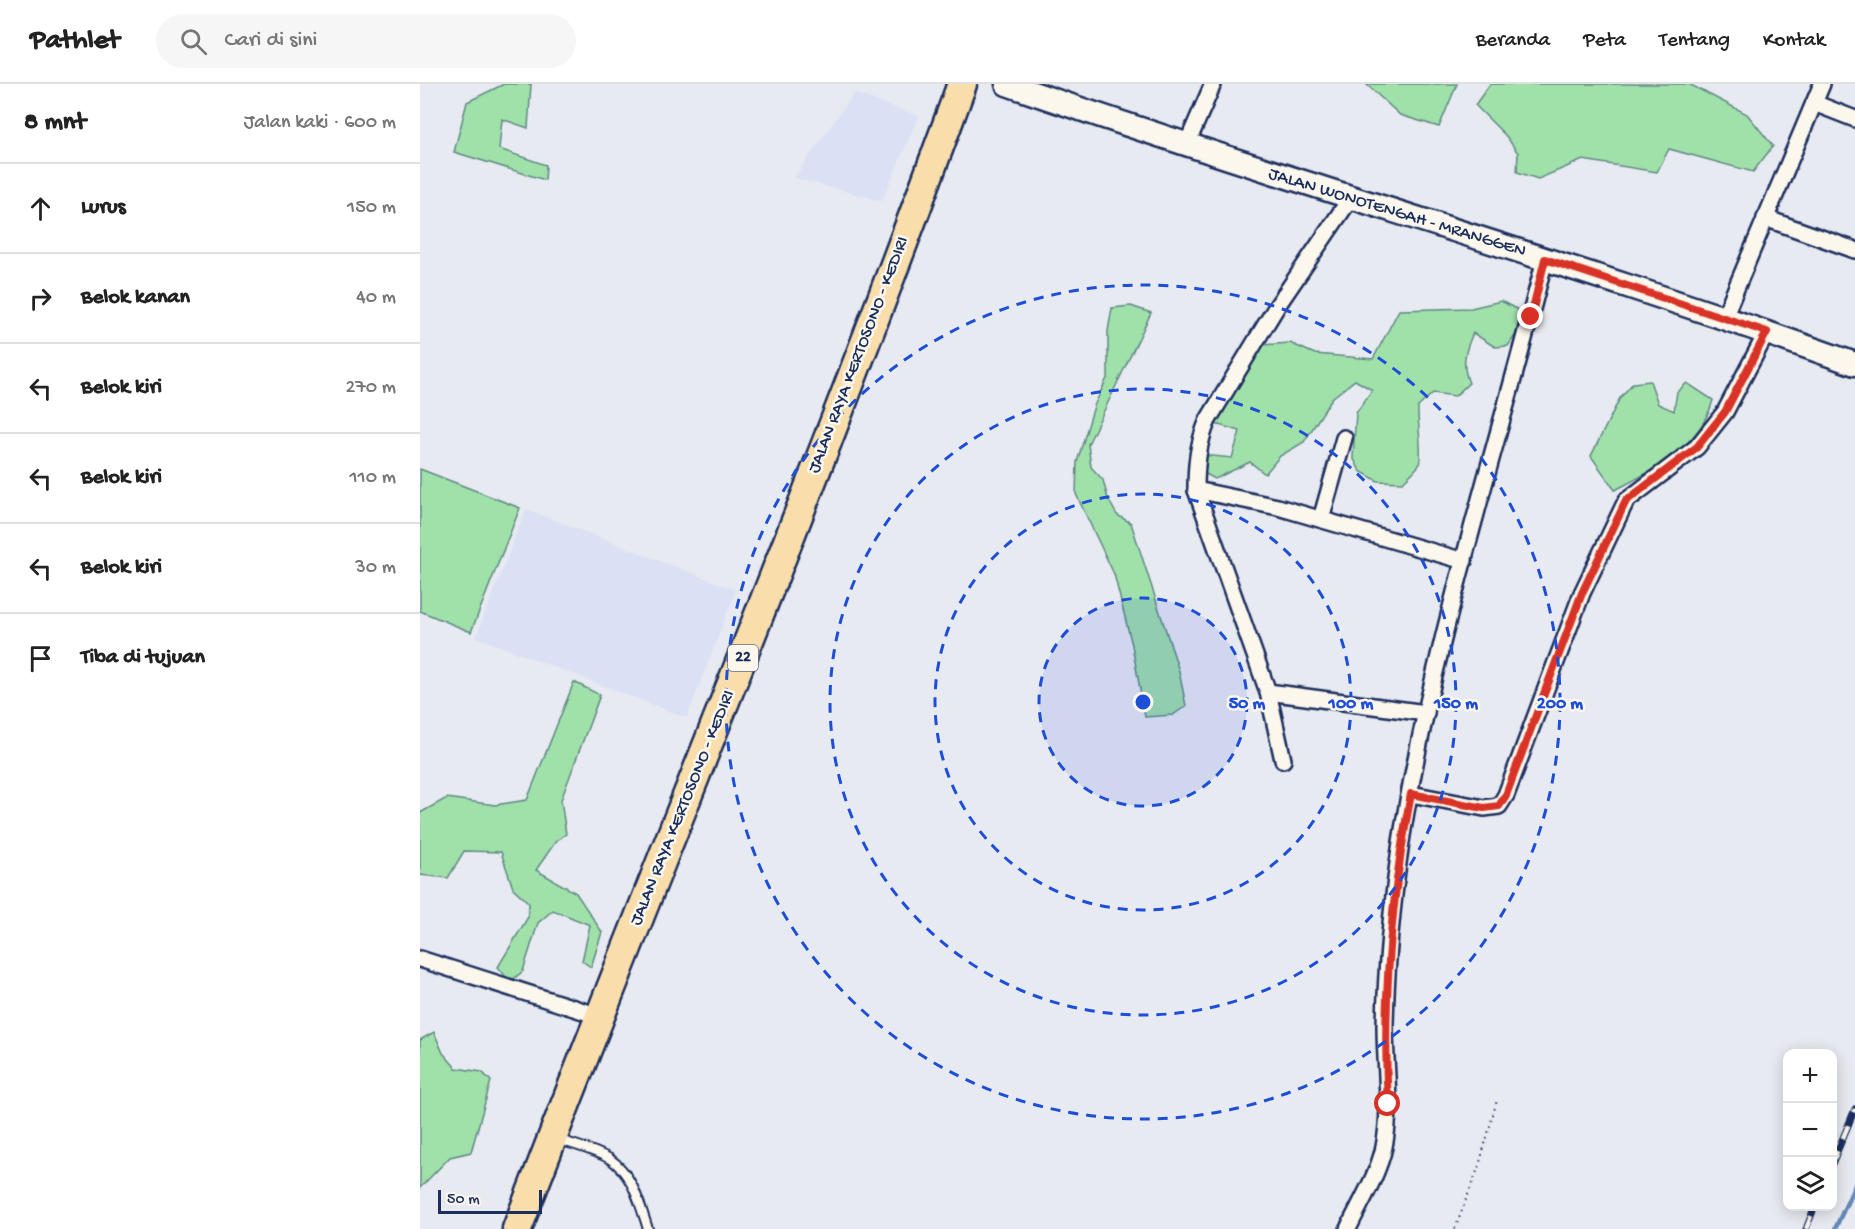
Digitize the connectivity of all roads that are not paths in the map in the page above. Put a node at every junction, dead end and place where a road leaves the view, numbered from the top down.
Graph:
1 (963, 84) edge
2 (1007, 84) edge
3 (1213, 84) edge
4 (1822, 84) edge
5 (1814, 103) junction
6 (1855, 119) edge
7 (1186, 146) junction
8 (1350, 199) junction
9 (1765, 218) junction
10 (1855, 250) edge
11 (1545, 259) junction
12 (1724, 316) junction
13 (1767, 332) junction
14 (1855, 364) edge
15 (1344, 438) dead end
16 (1196, 490) junction
17 (1321, 519) junction
18 (1464, 561) junction
19 (1268, 693) junction
20 (1426, 713) junction
21 (1283, 760) dead end
22 (1411, 794) junction
23 (420, 959) edge
24 (599, 1016) junction
25 (553, 1137) junction
26 (517, 1229) edge
27 (648, 1229) edge
28 (1348, 1229) edge

1 - 24 highway, JALAN RAYA KERTOSONO - KEDIRI / 22
2 - 7 street, JALAN WONOTENGAH - MRANGGEN
3 - 7 street
4 - 5 street
5 - 6 street
5 - 9 street
7 - 8 street, JALAN WONOTENGAH - MRANGGEN
8 - 11 street, JALAN WONOTENGAH - MRANGGEN
8 - 16 street
9 - 10 street
9 - 12 street
11 - 12 street, JALAN WONOTENGAH - MRANGGEN
11 - 18 street
12 - 13 street, JALAN WONOTENGAH - MRANGGEN
13 - 14 street, JALAN WONOTENGAH - MRANGGEN
13 - 22 street
15 - 17 street
16 - 17 street
16 - 19 street
17 - 18 street
18 - 20 street
19 - 20 street
19 - 21 street
20 - 22 street
22 - 28 street
23 - 24 street
24 - 25 highway, JALAN RAYA KERTOSONO - KEDIRI / 22
25 - 26 highway, JALAN RAYA KERTOSONO - KEDIRI / 22
25 - 27 lane

